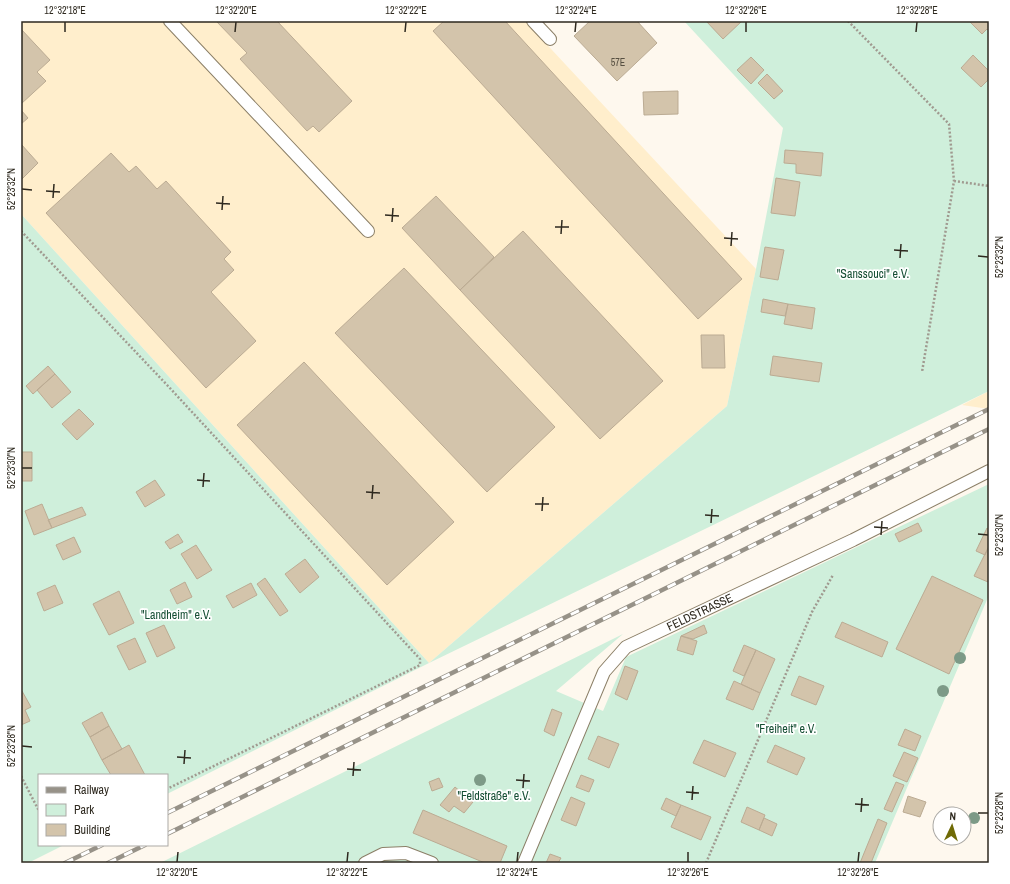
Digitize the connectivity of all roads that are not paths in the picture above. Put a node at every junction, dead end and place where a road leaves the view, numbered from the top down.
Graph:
1 (170, 21) edge
2 (533, 21) edge
3 (550, 39) dead end
4 (368, 231) dead end
5 (989, 471) edge
6 (366, 863) edge
7 (432, 863) edge
8 (524, 863) edge

1 - 4 lane
2 - 3 lane
5 - 8 lane, FELDSTRASSE
6 - 7 lane

